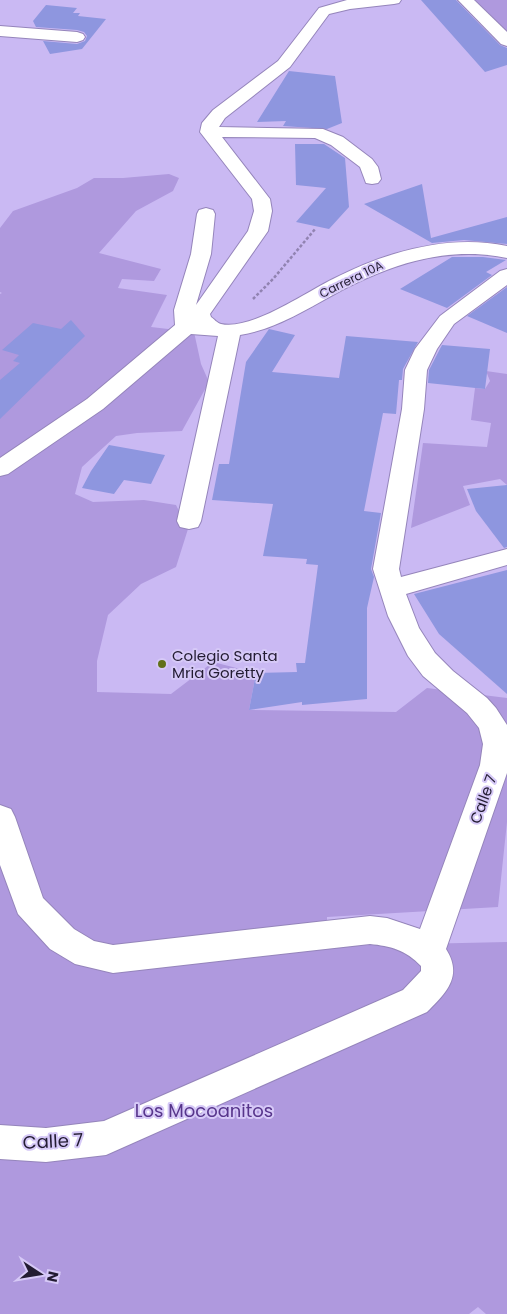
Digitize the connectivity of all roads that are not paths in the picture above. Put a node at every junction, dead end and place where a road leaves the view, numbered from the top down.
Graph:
1 (394, 0) edge
2 (465, 0) edge
3 (0, 31) edge
4 (77, 37) dead end
5 (507, 41) edge
6 (209, 132) junction
7 (372, 178) dead end
8 (206, 214) dead end
9 (507, 252) edge
10 (507, 275) edge
11 (186, 327) junction
12 (222, 330) junction
13 (0, 469) edge
14 (189, 521) dead end
15 (507, 557) edge
16 (391, 589) junction
17 (0, 817) edge
18 (429, 951) junction
19 (0, 1142) edge

1 - 6 street
2 - 5 street
3 - 4 street
6 - 7 street
6 - 12 street
8 - 11 street
9 - 12 street, Carrera 10A
10 - 16 street, Calle 7
11 - 12 street, Carrera 10A
11 - 13 street
12 - 14 street
15 - 16 street
16 - 18 street, Calle 7
17 - 18 street
18 - 19 street, Calle 7

